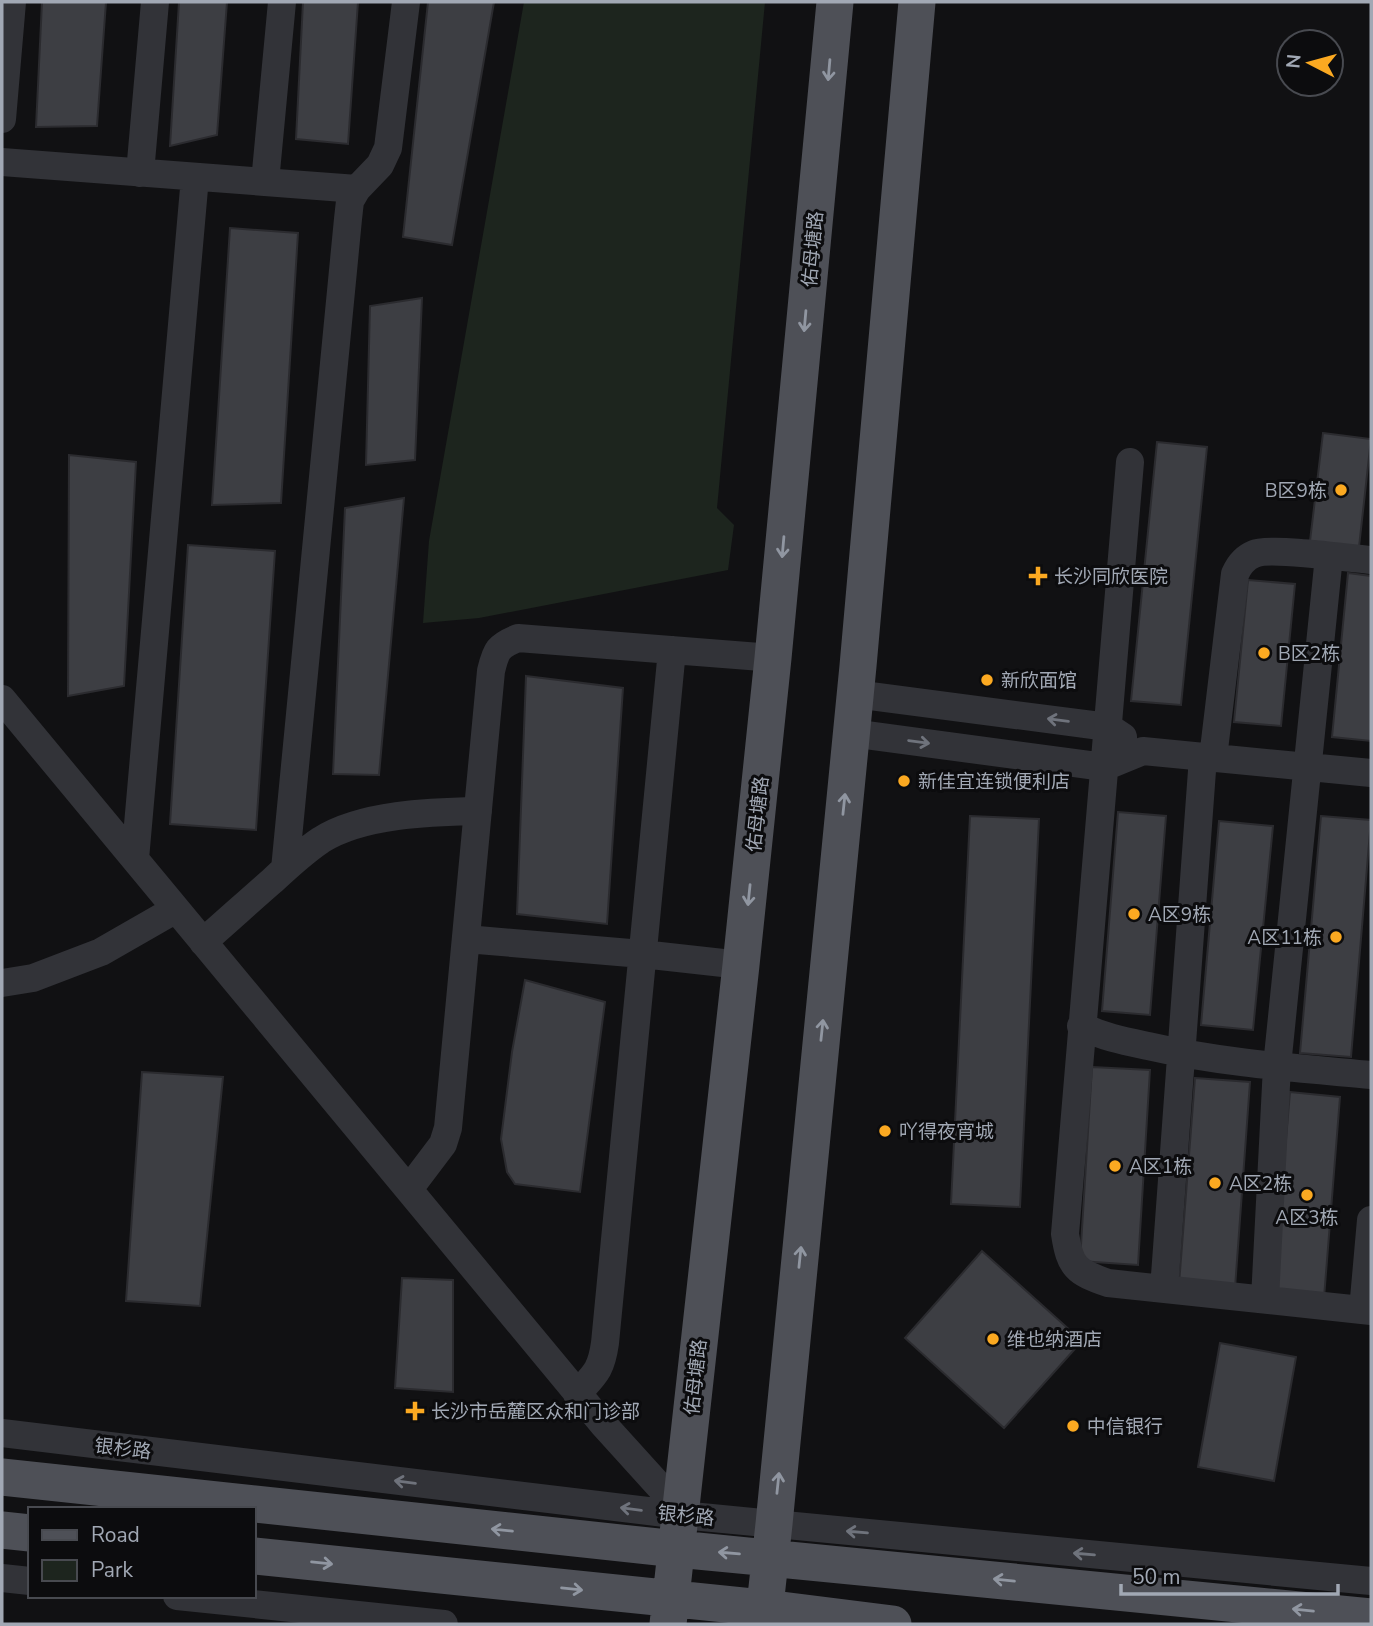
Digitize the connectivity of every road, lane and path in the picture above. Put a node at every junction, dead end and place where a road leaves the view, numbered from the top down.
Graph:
1 (12, 2) edge
2 (155, 2) edge
3 (282, 2) edge
4 (406, 2) edge
5 (835, 2) edge
6 (918, 2) edge
7 (2, 119) edge
8 (2, 162) edge
9 (141, 173) junction
10 (195, 177) junction
11 (265, 182) junction
12 (357, 189) junction
13 (1130, 462) dead end
14 (1329, 556) junction
15 (1371, 560) edge
16 (672, 650) junction
17 (773, 658) junction
18 (855, 694) junction
19 (2, 699) edge
20 (1108, 727) junction
21 (851, 733) junction
22 (1143, 751) junction
23 (1208, 757) junction
24 (1104, 767) junction
25 (1308, 767) junction
26 (1371, 773) edge
27 (478, 811) junction
28 (135, 859) junction
29 (285, 869) junction
30 (176, 909) junction
31 (466, 939) junction
32 (203, 942) junction
33 (642, 954) junction
34 (741, 965) junction
35 (2, 983) edge
36 (1081, 1026) junction
37 (1182, 1054) junction
38 (1277, 1066) junction
39 (1371, 1075) edge
40 (409, 1189) junction
41 (1371, 1220) edge
42 (1164, 1289) junction
43 (1265, 1299) junction
44 (1367, 1310) edge
45 (577, 1394) junction
46 (2, 1433) edge
47 (2, 1477) edge
48 (680, 1524) junction
49 (2, 1530) edge
50 (28, 1533) edge
51 (771, 1541) junction
52 (256, 1556) edge
53 (2, 1578) edge
54 (28, 1581) edge
55 (1371, 1581) edge
56 (196, 1598) edge
57 (669, 1611) edge
58 (763, 1616) edge
59 (1371, 1617) edge
60 (444, 1624) edge
61 (893, 1624) edge

1 - 7 street
2 - 9 street
3 - 11 street
4 - 12 street
5 -> 17 main road, 佑母塘路
6 - 18 main road
8 - 9 street
9 - 10 street
10 - 11 street
10 - 28 street
11 - 12 street
12 - 29 street
13 - 20 street
14 - 15 street
14 - 23 street
14 - 25 street
16 - 17 street
16 - 27 street
16 - 33 street
17 -> 34 main road, 佑母塘路
20 -> 18 street
18 - 21 main road
19 - 28 street
20 - 22 street
20 - 24 street
21 -> 24 street
51 -> 21 main road
22 - 23 street
22 - 24 street
23 - 25 street
23 - 37 street
24 - 36 street
25 - 26 street
25 - 38 street
27 - 29 street
27 - 31 street
28 - 30 street
29 - 32 street
30 - 32 street
30 - 35 street
31 - 33 street
31 - 40 street
32 - 40 street
33 - 34 street
33 - 45 street
34 - 48 main road, 佑母塘路
36 - 37 street
36 - 42 street
37 - 38 street
37 - 42 street
38 - 39 street
38 - 43 street
40 - 45 street
41 - 44 street
42 - 43 street
43 - 44 street
45 - 48 street
48 -> 46 street, 银杉路
48 -> 47 main road, 银杉路
51 -> 48 main road, 银杉路
48 - 57 main road, 佑母塘路
49 - 50 main road
55 -> 51 street, 银杉路
51 - 58 main road
59 -> 51 main road, 银杉路
52 -> 57 main road
53 - 54 street
56 - 60 street
57 - 58 main road
58 - 61 main road

